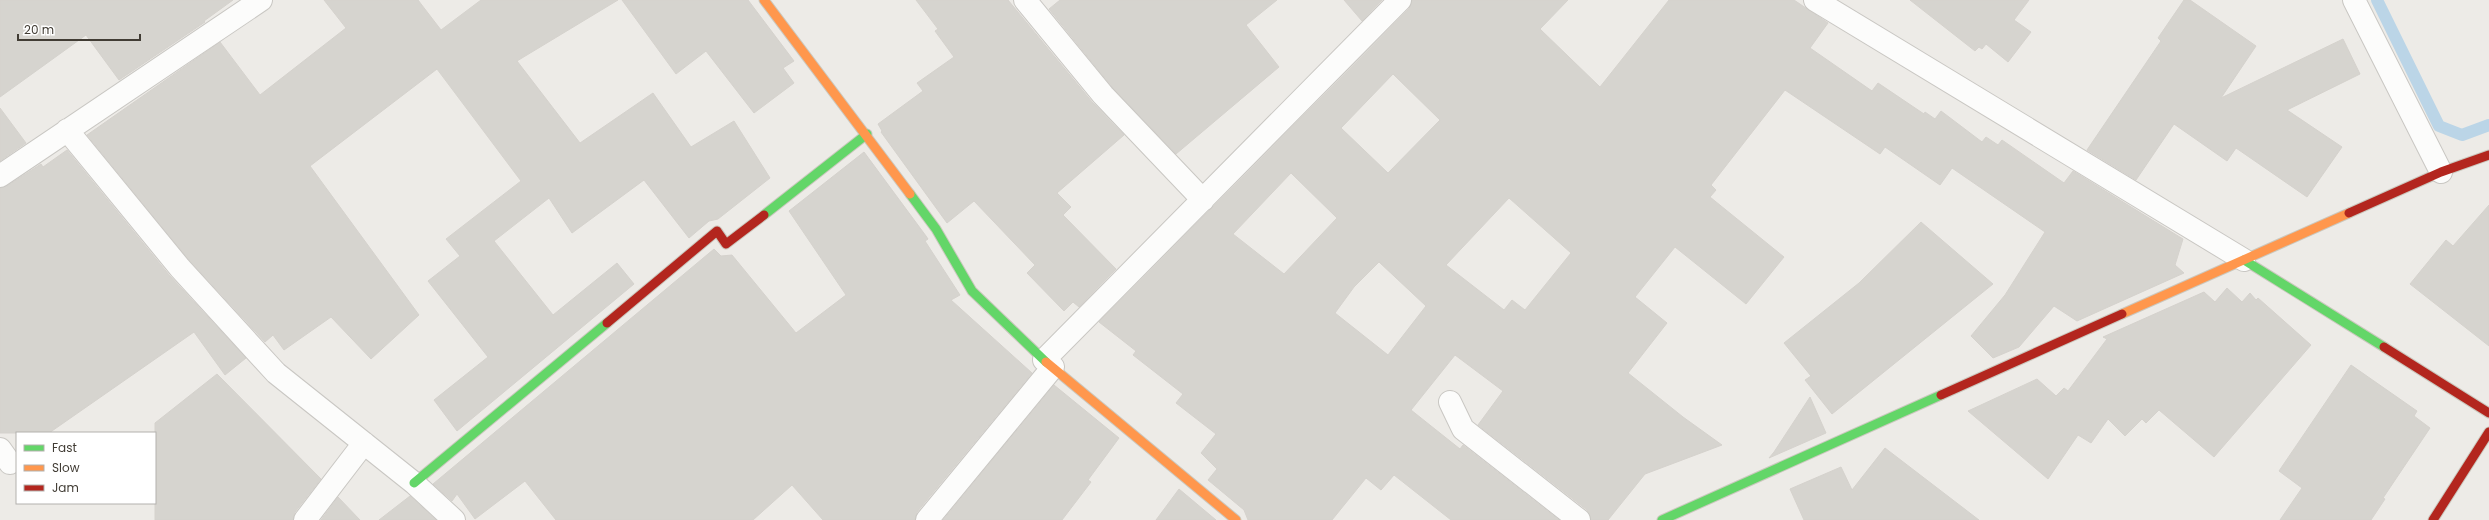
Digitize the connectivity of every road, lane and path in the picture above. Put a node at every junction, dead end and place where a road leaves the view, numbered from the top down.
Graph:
1 (261, 0) edge
2 (764, 0) edge
3 (1025, 0) edge
4 (1400, 0) edge
5 (1816, 0) edge
6 (2354, 0) edge
7 (67, 130) junction
8 (868, 134) junction
9 (2489, 155) edge
10 (2441, 172) junction
11 (0, 176) edge
12 (1203, 200) junction
13 (2244, 260) junction
14 (1048, 363) junction
15 (1450, 402) dead end
16 (2489, 413) edge
17 (2489, 432) edge
18 (364, 443) junction
19 (414, 483) junction
20 (305, 520) edge
21 (454, 520) edge
22 (927, 520) edge
23 (1236, 520) edge
24 (1579, 520) edge
25 (1662, 520) edge
26 (2433, 520) edge

1 - 7 street
2 - 8 street
3 - 12 street
4 - 12 street
5 - 13 street
6 - 10 street
7 - 11 street
7 - 18 street
8 - 14 street
8 - 19 street
9 - 10 street
10 - 13 street
12 - 14 street
13 - 16 street
13 - 25 street
14 - 22 street
14 - 23 street
15 - 24 street
17 - 26 street
18 - 19 street
18 - 20 street
19 - 21 street

